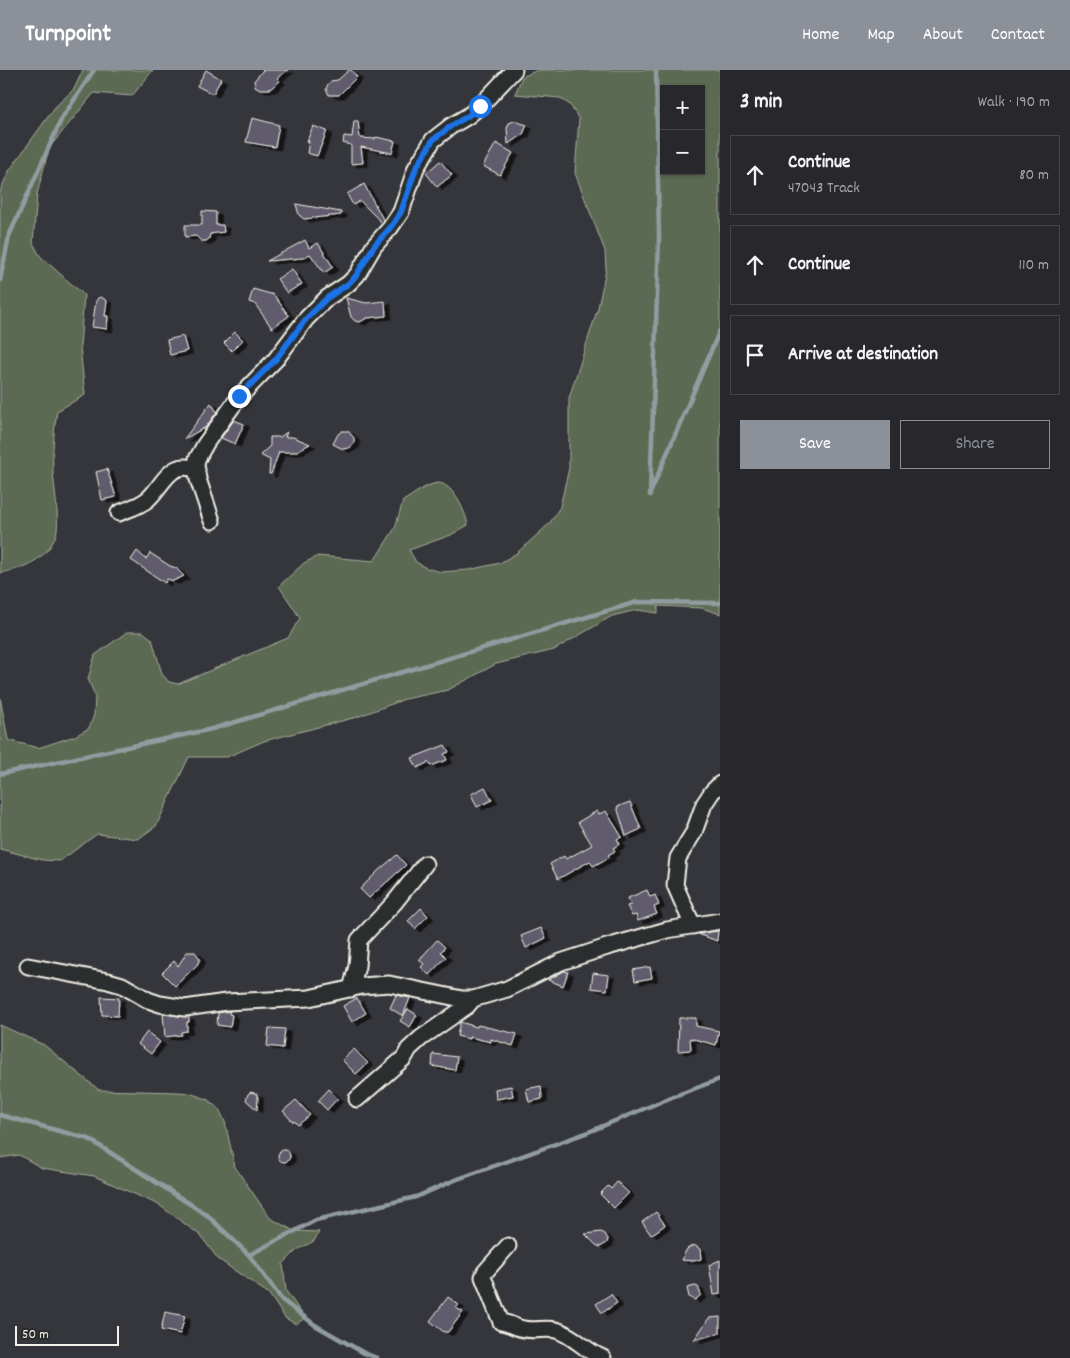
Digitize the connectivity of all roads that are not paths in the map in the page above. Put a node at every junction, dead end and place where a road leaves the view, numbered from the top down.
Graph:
1 (514, 70) edge
2 (197, 470) junction
3 (119, 513) dead end
4 (212, 521) dead end
5 (720, 784) edge
6 (425, 864) dead end
7 (720, 922) edge
8 (693, 926) junction
9 (28, 966) dead end
10 (351, 988) junction
11 (474, 999) junction
12 (357, 1099) dead end
13 (508, 1246) dead end
14 (603, 1358) edge

1 - 2 street
2 - 3 street
2 - 4 street
5 - 8 street
6 - 10 street
7 - 8 street
8 - 11 street
9 - 10 street
10 - 11 street
11 - 12 street
13 - 14 street

